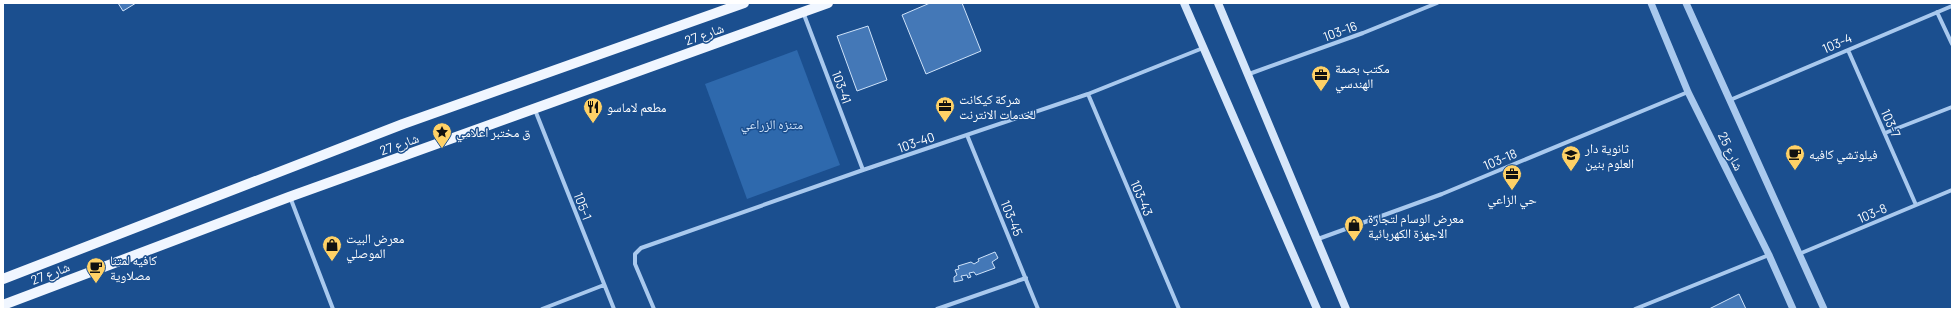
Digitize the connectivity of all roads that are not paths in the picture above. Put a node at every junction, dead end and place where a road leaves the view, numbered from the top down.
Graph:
1 (744, 3) edge
2 (828, 3) edge
3 (1184, 3) edge
4 (1218, 3) edge
5 (1437, 3) edge
6 (1651, 3) edge
7 (1686, 3) edge
8 (1952, 6) edge
9 (803, 12) junction
10 (1937, 12) junction
11 (1952, 44) edge
12 (1204, 48) junction
13 (1848, 50) junction
14 (1249, 74) junction
15 (1688, 92) junction
16 (1088, 94) junction
17 (1730, 100) junction
18 (1952, 107) edge
19 (535, 109) junction
20 (1885, 133) junction
21 (967, 135) junction
22 (863, 170) junction
23 (1952, 190) edge
24 (290, 197) junction
25 (1916, 205) junction
26 (1318, 239) junction
27 (1799, 254) junction
28 (1769, 255) junction
29 (1026, 278) junction
30 (3, 279) edge
31 (604, 285) junction
32 (3, 305) edge
33 (333, 309) edge
34 (542, 309) edge
35 (614, 309) edge
36 (654, 309) edge
37 (937, 309) edge
38 (1038, 309) edge
39 (1179, 309) edge
40 (1317, 309) edge
41 (1346, 309) edge
42 (1635, 309) edge
43 (1793, 309) edge
44 (1824, 309) edge

1 - 30 main road, شارع 27
2 - 9 main road, شارع 27
3 - 12 main road
4 - 14 main road
5 - 14 street, 103-16
6 - 15 street, شارع 25
7 - 17 street, شارع 25
8 - 10 street, 103-4
9 - 19 main road, شارع 27
9 - 22 street, 103-41
10 - 11 street
10 - 13 street, 103-4
12 - 16 street, 103-40
12 - 40 main road
13 - 17 street, 103-4
13 - 20 street, 103-7
14 - 26 main road
15 - 26 street, 103-18
15 - 28 street, شارع 25
16 - 21 street, 103-40
16 - 39 street, 103-43
17 - 27 street, شارع 25
18 - 20 street
19 - 24 main road, شارع 27
19 - 31 street, 105-1
20 - 25 street, 103-7
21 - 22 street, 103-40
21 - 29 street, 103-45
22 - 36 street, 103-40
23 - 25 street, 103-8
24 - 32 main road, شارع 27
24 - 33 street
25 - 27 street, 103-8
26 - 41 main road
27 - 44 street, شارع 25
28 - 42 street
28 - 43 street, شارع 25
29 - 37 street
29 - 38 street, 103-45
31 - 34 street
31 - 35 street, 105-1

